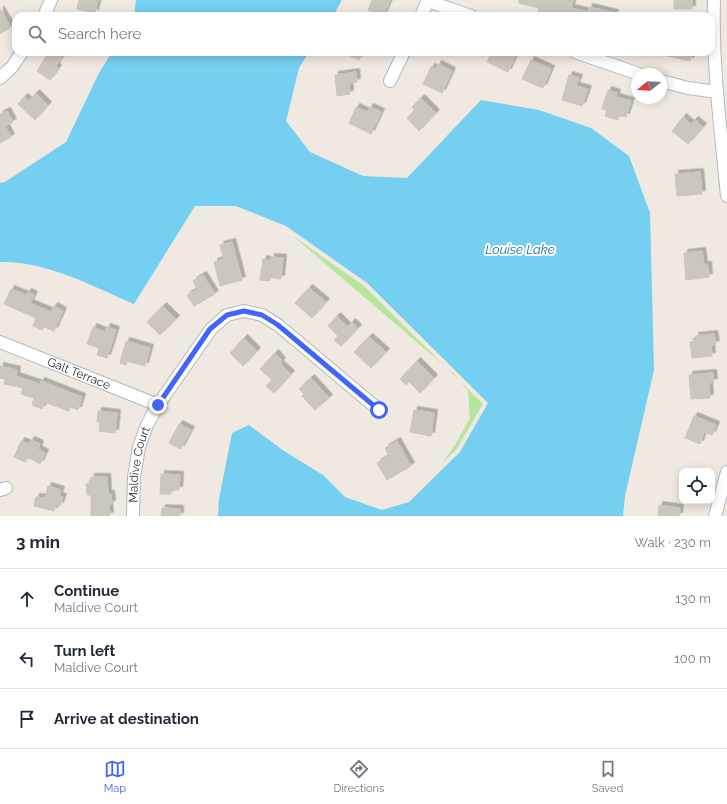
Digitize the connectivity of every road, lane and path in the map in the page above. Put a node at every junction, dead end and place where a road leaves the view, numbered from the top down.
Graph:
1 (52, 0) edge
2 (428, 0) edge
3 (714, 0) edge
4 (46, 12) edge
5 (423, 12) edge
6 (460, 12) edge
7 (714, 12) edge
8 (19, 56) edge
9 (402, 56) edge
10 (587, 56) edge
11 (715, 56) edge
12 (631, 71) edge
13 (0, 78) edge
14 (390, 81) dead end
15 (667, 83) edge
16 (717, 92) junction
17 (727, 196) edge
18 (0, 342) edge
19 (158, 405) junction
20 (379, 410) dead end
21 (727, 472) edge
22 (133, 516) edge
23 (715, 516) edge

1 - 4 street
2 - 5 street
2 - 6 street
3 - 7 street
8 - 13 street
9 - 14 street
10 - 12 street
11 - 16 street
15 - 16 street
16 - 17 street
18 - 19 street, Galt Terrace
19 - 20 street, Maldive Court
19 - 22 street, Maldive Court
21 - 23 street

